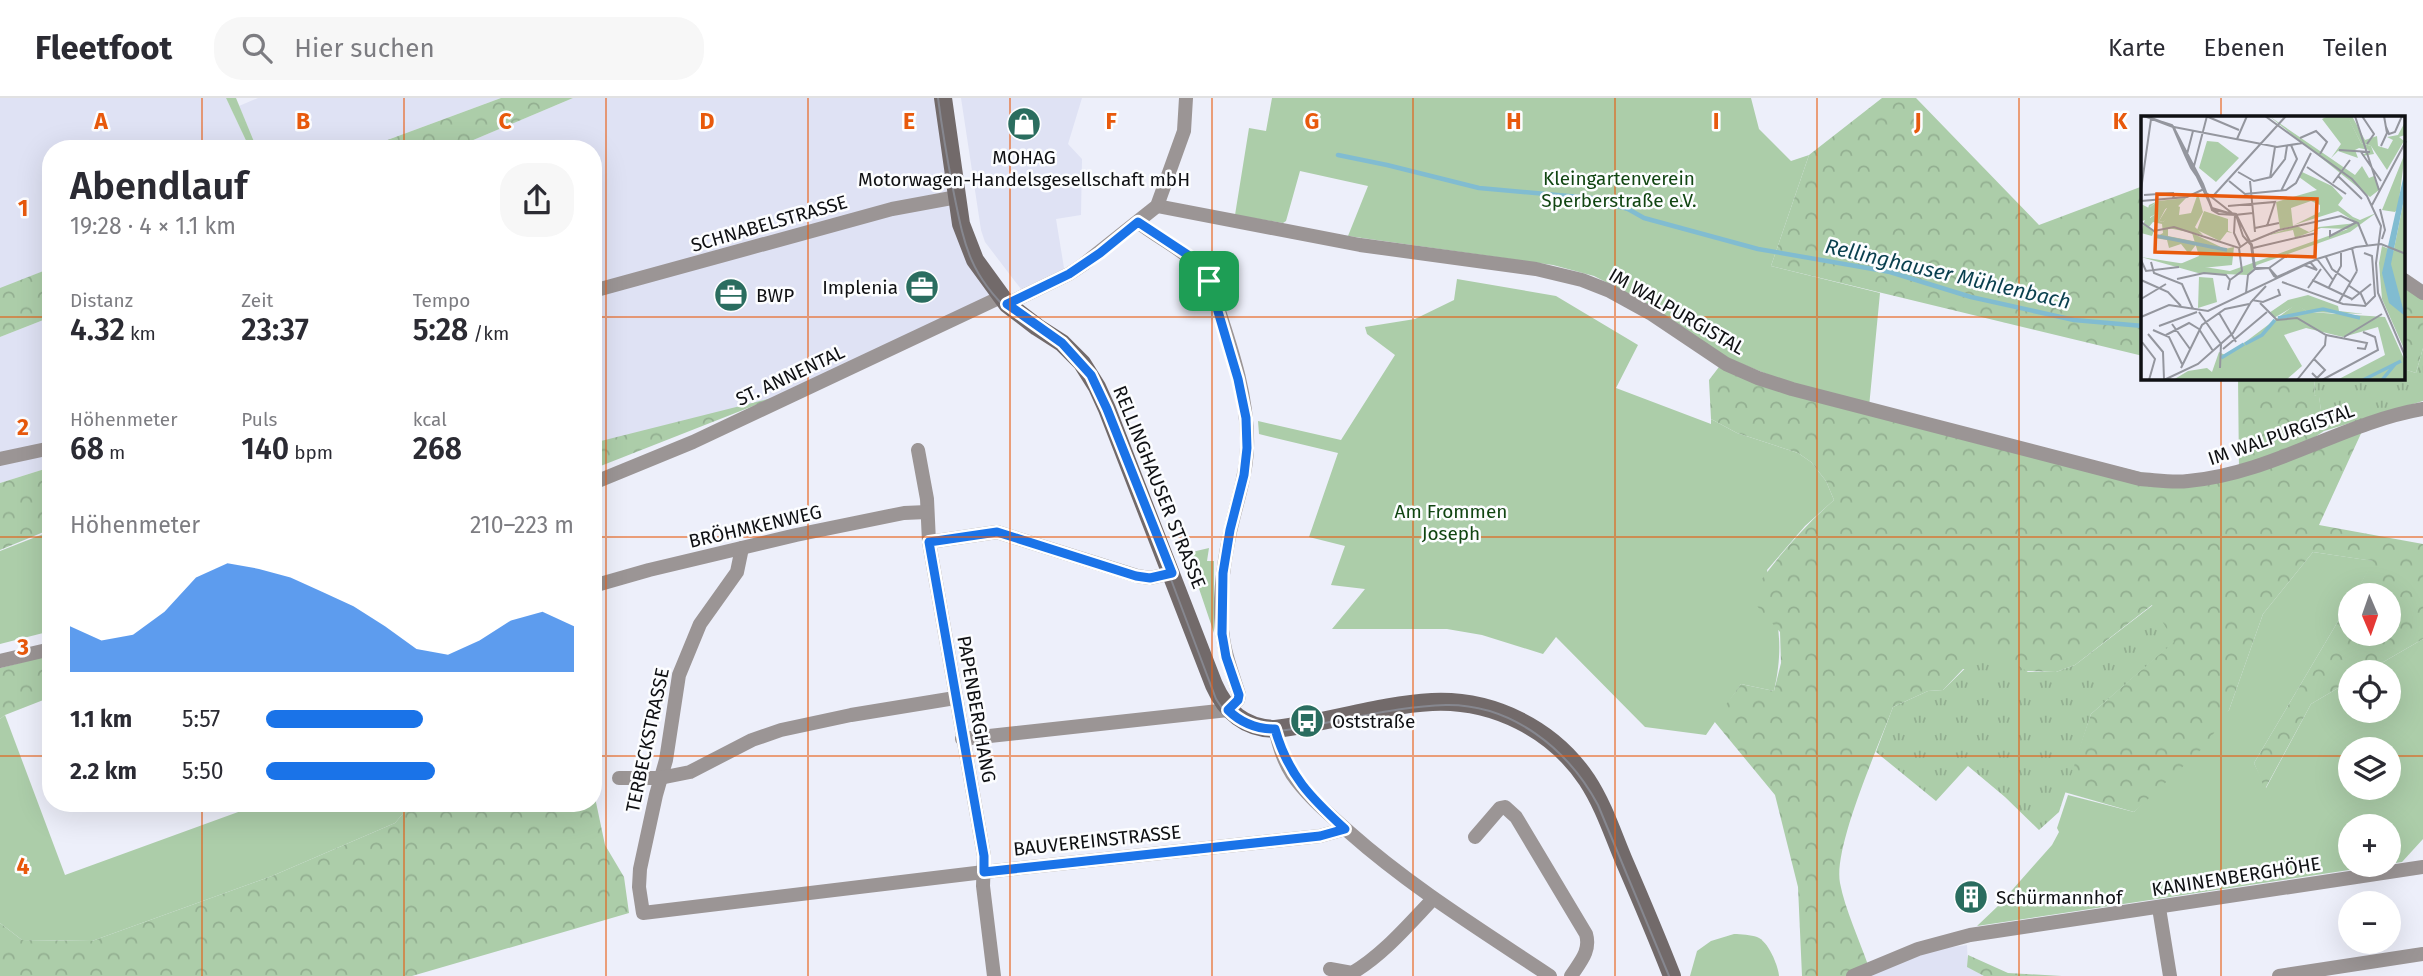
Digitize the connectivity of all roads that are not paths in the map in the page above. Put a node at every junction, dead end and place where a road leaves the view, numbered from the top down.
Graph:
1 (943, 98) edge
2 (1186, 98) edge
3 (957, 197) junction
4 (1157, 206) junction
5 (1138, 222) junction
6 (2406, 281) edge
7 (602, 289) edge
8 (2423, 293) edge
9 (1004, 301) junction
10 (2423, 410) edge
11 (42, 450) edge
12 (918, 450) dead end
13 (0, 460) edge
14 (602, 479) edge
15 (927, 512) junction
16 (929, 542) junction
17 (742, 548) junction
18 (1172, 573) junction
19 (602, 583) edge
20 (42, 651) edge
21 (0, 661) edge
22 (955, 698) junction
23 (1228, 710) junction
24 (1275, 729) junction
25 (962, 738) junction
26 (619, 778) dead end
27 (660, 778) junction
28 (1345, 829) junction
29 (1475, 837) dead end
30 (2423, 867) edge
31 (984, 872) junction
32 (1433, 899) junction
33 (2160, 908) junction
34 (643, 913) joint
35 (2423, 954) edge
36 (1331, 969) dead end
37 (994, 976) edge
38 (1550, 976) edge
39 (1571, 976) edge
40 (1672, 976) edge
41 (1853, 976) edge
42 (2170, 976) edge
43 (2279, 976) edge

1 - 3 main road, RELLINGHAUSER STRASSE
2 - 4 street
3 - 7 street, SCHNABELSTRASSE
3 - 9 main road, RELLINGHAUSER STRASSE
4 - 5 street
4 - 10 street, IM WALPURGISTAL
5 - 9 street
5 - 23 street
6 - 8 street
9 - 14 street, ST. ANNENTAL
9 - 18 main road, RELLINGHAUSER STRASSE
11 - 13 street
12 - 15 street, PAPENBERGHANG
15 - 16 street, PAPENBERGHANG
15 - 17 street, BRÖHMKENWEG
16 - 18 street
16 - 22 street, PAPENBERGHANG
17 - 19 street, BRÖHMKENWEG
17 - 27 street, TERBECKSTRASSE
18 - 23 main road, RELLINGHAUSER STRASSE
20 - 21 street
22 - 25 street, PAPENBERGHANG
22 - 27 street
23 - 24 main road
23 - 25 street
24 - 28 street
24 - 40 main road
25 - 31 street, PAPENBERGHANG
26 - 27 street
27 - 34 street, TERBECKSTRASSE
28 - 31 street, BAUVEREINSTRASSE
28 - 32 street
29 - 39 street
30 - 33 street, KANINENBERGHÖHE
31 - 34 street, BAUVEREINSTRASSE
31 - 37 street, PAPENBERGHANG
32 - 36 street
32 - 38 street
33 - 41 street, KANINENBERGHÖHE
33 - 42 street
35 - 43 street

